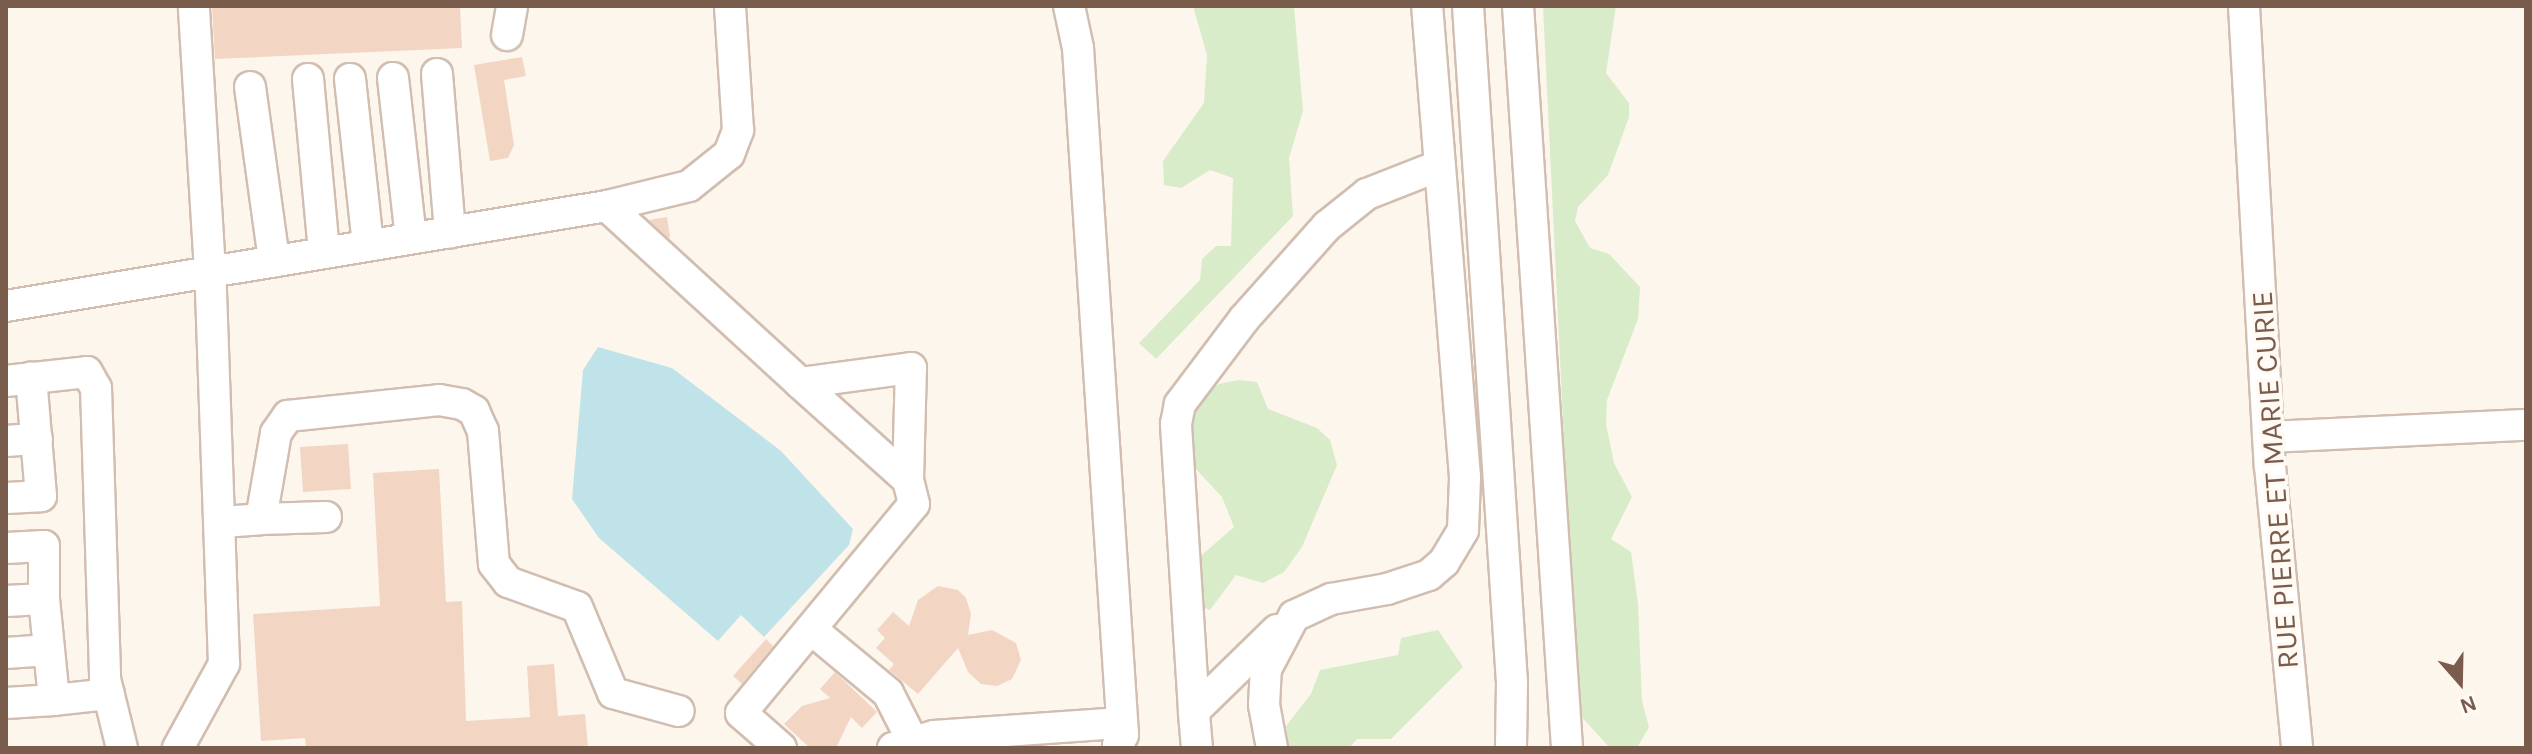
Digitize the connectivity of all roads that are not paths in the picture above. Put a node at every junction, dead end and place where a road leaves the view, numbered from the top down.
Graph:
1 (194, 6) edge
2 (730, 6) edge
3 (1069, 6) edge
4 (1427, 6) edge
5 (1468, 6) edge
6 (1518, 6) edge
7 (2244, 6) edge
8 (2259, 6) edge
9 (437, 74) dead end
10 (393, 78) dead end
11 (308, 79) dead end
12 (350, 79) dead end
13 (250, 87) dead end
14 (1436, 167) junction
15 (607, 206) junction
16 (2256, 212) junction
17 (450, 232) junction
18 (411, 238) junction
19 (368, 245) junction
20 (324, 252) junction
21 (274, 261) junction
22 (210, 271) junction
23 (6, 306) edge
24 (18, 379) edge
25 (800, 383) junction
26 (2526, 425) edge
27 (2268, 437) junction
28 (37, 439) junction
29 (6, 441) edge
30 (908, 480) junction
31 (41, 496) junction
32 (6, 498) edge
33 (326, 517) dead end
34 (261, 519) junction
35 (222, 522) junction
36 (44, 546) junction
37 (6, 548) edge
38 (44, 599) junction
39 (6, 601) edge
40 (1294, 616) junction
41 (811, 629) junction
42 (49, 650) junction
43 (6, 653) edge
44 (109, 694) junction
45 (54, 700) junction
46 (6, 703) edge
47 (679, 711) dead end
48 (1194, 711) junction
49 (1121, 741) edge
50 (903, 745) edge
51 (116, 748) edge
52 (178, 748) edge
53 (781, 748) edge
54 (1197, 748) edge
55 (1272, 748) edge
56 (1511, 748) edge
57 (1567, 748) edge
58 (2297, 748) edge

1 - 22 street
2 - 15 street
3 - 49 street
4 - 14 street
5 - 56 street
6 - 57 street
7 - 16 street, RUE PIERRE ET MARIE CURIE
8 - 16 street, RUE PIERRE ET MARIE CURIE
9 - 17 street
10 - 18 street
11 - 20 street
12 - 19 street
13 - 21 street
14 - 40 street
14 - 48 street
15 - 17 street
15 - 25 street
16 - 27 street, RUE PIERRE ET MARIE CURIE
17 - 18 street
18 - 19 street
19 - 20 street
20 - 21 street
21 - 22 street
22 - 23 street
22 - 35 street
24 - 28 street
24 - 44 street
25 - 30 street
25 - 30 street
26 - 27 street
27 - 58 street, RUE PIERRE ET MARIE CURIE
28 - 29 street
28 - 31 street
30 - 41 street
31 - 32 street
31 - 36 street
33 - 34 street
34 - 35 street
34 - 47 street
35 - 52 street
36 - 37 street
36 - 38 street
38 - 39 street
38 - 42 street
40 - 48 street
40 - 55 street
41 - 50 street
41 - 53 street
42 - 43 street
42 - 45 street
44 - 45 street
44 - 51 street
45 - 46 street
48 - 54 street
49 - 50 street

